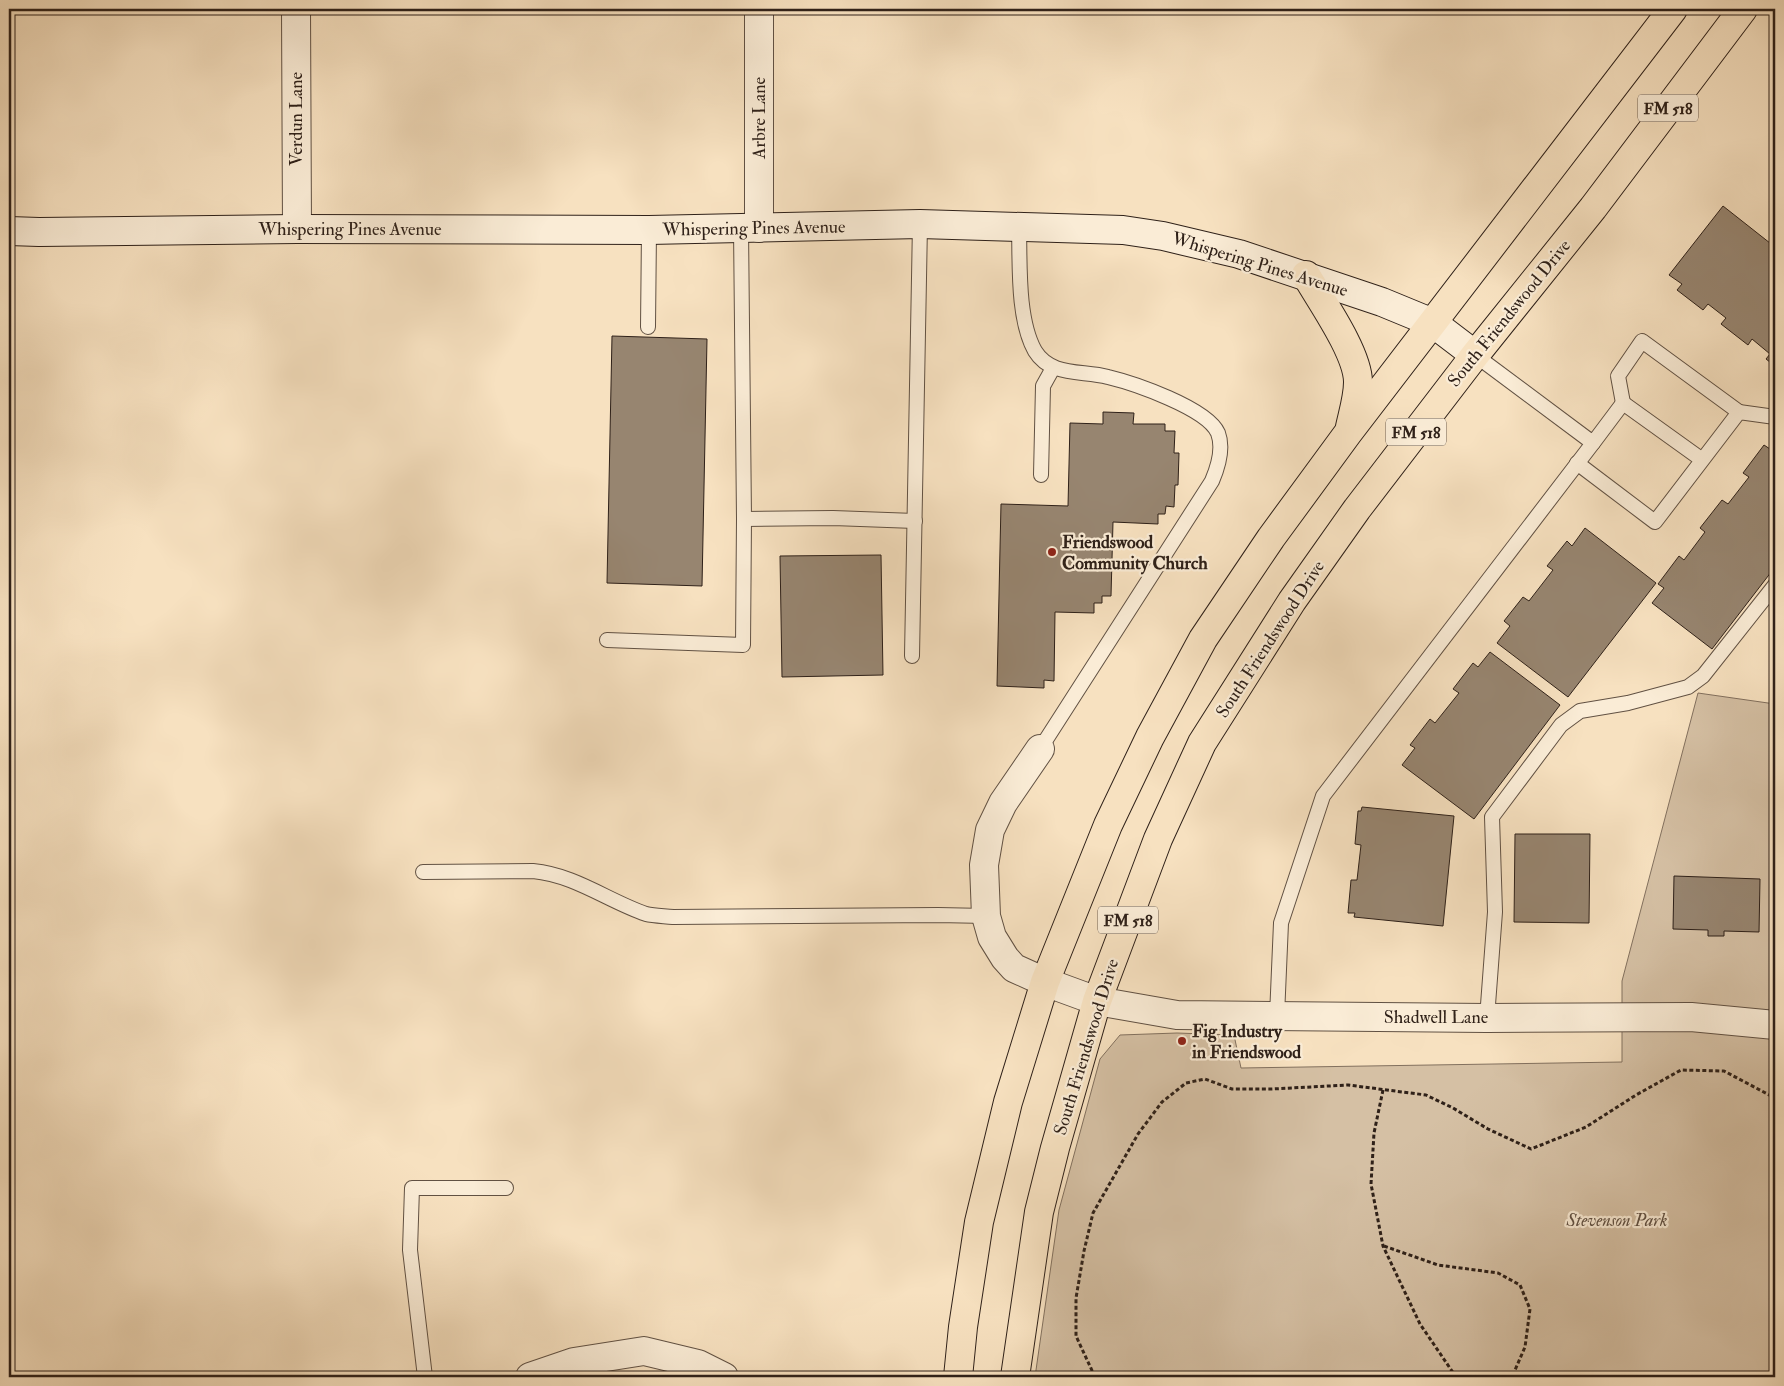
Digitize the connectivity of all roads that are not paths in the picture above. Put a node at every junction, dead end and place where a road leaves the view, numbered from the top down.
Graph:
1 (296, 9) edge
2 (759, 9) edge
3 (1673, 9) edge
4 (1743, 9) edge
5 (920, 224) junction
6 (1019, 227) junction
7 (297, 228) junction
8 (750, 228) junction
9 (649, 230) junction
10 (9, 231) edge
11 (1306, 276) junction
12 (1433, 322) junction
13 (648, 327) dead end
14 (1475, 355) junction
15 (1052, 368) junction
16 (1623, 403) junction
17 (1739, 412) junction
18 (1775, 417) edge
19 (1348, 433) junction
20 (1593, 443) junction
21 (1701, 459) junction
22 (1577, 463) junction
23 (1041, 475) dead end
24 (744, 519) junction
25 (914, 521) junction
26 (1775, 585) edge
27 (607, 640) dead end
28 (912, 656) dead end
29 (1040, 749) joint
30 (423, 872) dead end
31 (986, 916) junction
32 (1045, 982) junction
33 (1097, 1001) junction
34 (1277, 1016) junction
35 (1487, 1018) junction
36 (1775, 1025) edge
37 (506, 1188) dead end
38 (425, 1377) edge
39 (530, 1377) edge
40 (724, 1377) edge
41 (958, 1377) edge
42 (1015, 1377) edge

1 - 7 street, Verdun Lane
2 - 8 street, Arbre Lane
3 - 12 main road, FM 518
4 - 14 main road, South Friendswood Drive / FM 518
5 - 6 street, Whispering Pines Avenue
5 - 8 street, Whispering Pines Avenue
5 - 25 lane
6 - 11 street, Whispering Pines Avenue
6 - 15 lane
7 - 9 street, Whispering Pines Avenue
7 - 10 street, Whispering Pines Avenue
8 - 9 street, Whispering Pines Avenue
8 - 24 lane
9 - 13 lane
11 - 12 street, Whispering Pines Avenue
11 - 19 main road
12 - 14 street, Whispering Pines Avenue
12 - 19 main road, FM 518
14 - 20 lane
14 - 33 main road, South Friendswood Drive / FM 518
15 - 23 lane
15 - 29 lane
16 - 17 lane
16 - 20 lane
16 - 21 lane
17 - 18 lane
17 - 21 lane
19 - 32 main road, FM 518
20 - 22 lane
21 - 22 lane
22 - 34 lane
24 - 25 lane
24 - 27 lane
25 - 28 lane
26 - 35 lane
29 - 31 street, Shadwell Lane
30 - 31 lane
31 - 32 street, Shadwell Lane
32 - 33 street, Shadwell Lane
32 - 41 main road, FM 518
33 - 34 street, Shadwell Lane
33 - 42 main road, South Friendswood Drive / FM 518
34 - 35 street, Shadwell Lane
35 - 36 street, Shadwell Lane
37 - 38 lane
39 - 40 street

